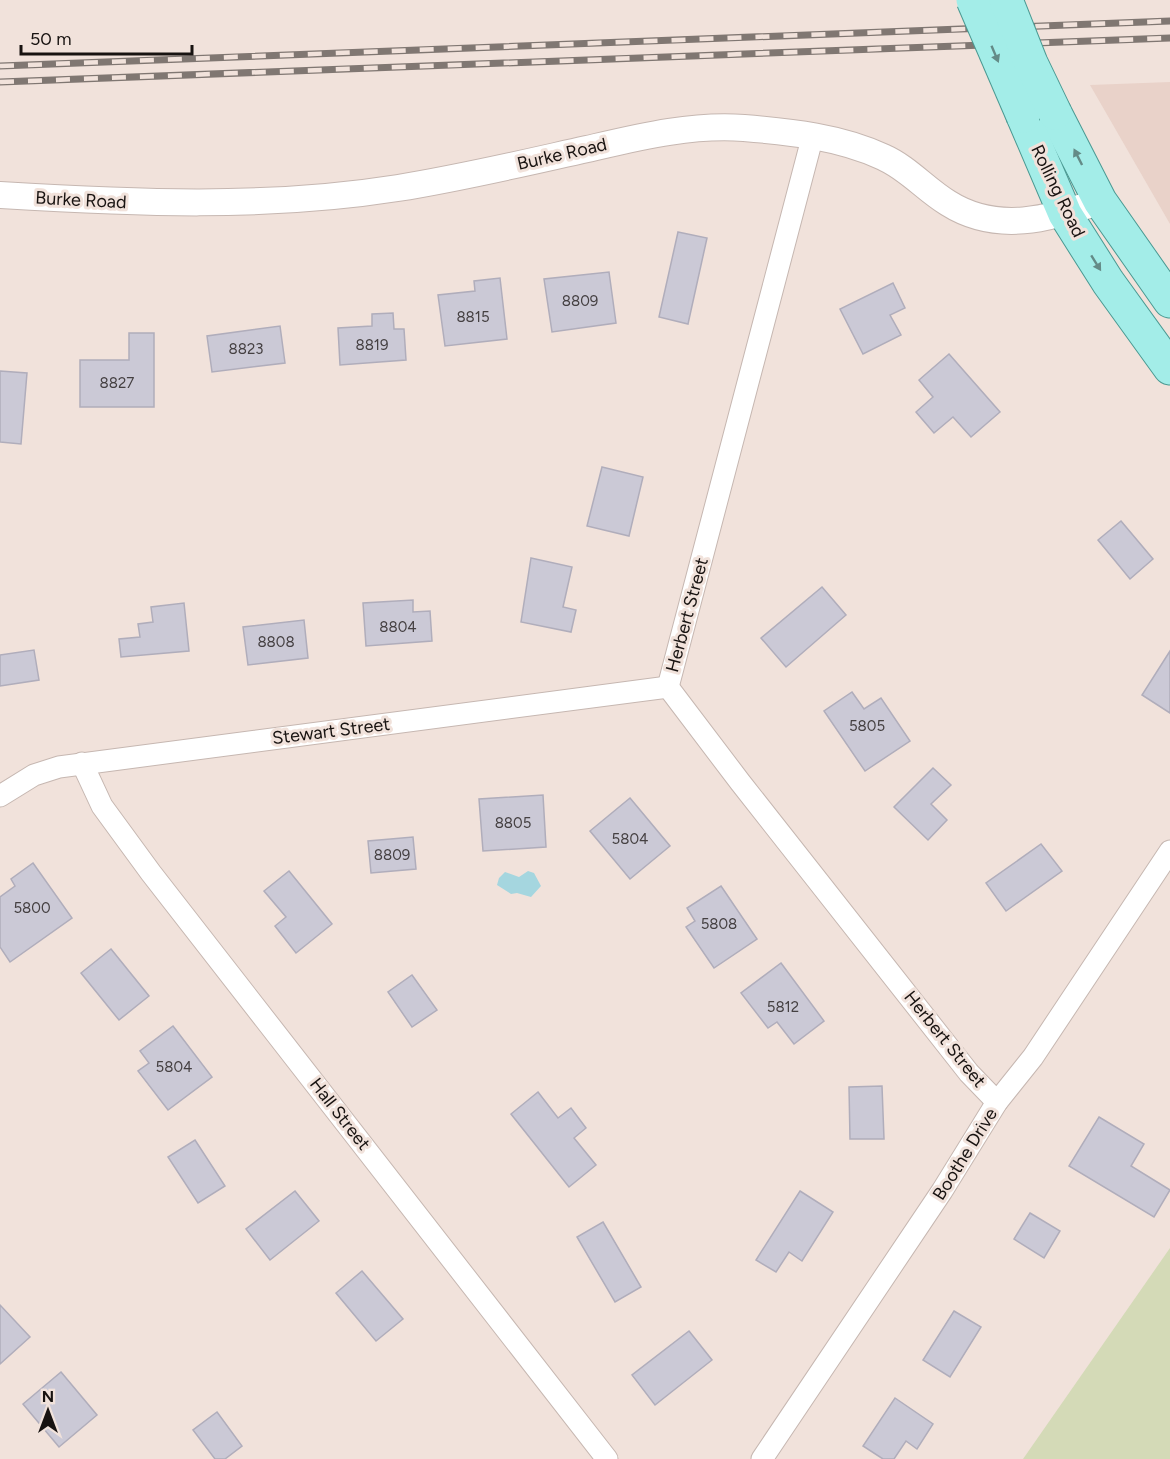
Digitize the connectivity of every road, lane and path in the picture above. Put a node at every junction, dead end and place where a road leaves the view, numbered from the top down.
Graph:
1 (973, 0) edge
2 (1006, 0) edge
3 (813, 135) junction
4 (0, 195) edge
5 (1100, 201) junction
6 (1065, 214) junction
7 (1170, 301) edge
8 (1170, 368) edge
9 (668, 687) junction
10 (82, 763) junction
11 (0, 796) edge
12 (1170, 851) edge
13 (998, 1102) junction
14 (607, 1459) edge
15 (762, 1459) edge

1 -> 6 main road, Rolling Road, bridge
5 -> 2 main road, Rolling Road, bridge
3 - 4 street, Burke Road
3 - 6 street, Burke Road
3 - 9 street, Herbert Street
5 - 6 street, Burke Road
5 - 7 main road, Rolling Road
6 -> 8 main road, Rolling Road
9 - 10 street, Stewart Street
9 - 13 street, Herbert Street
10 - 11 street, Stewart Street
10 - 14 street, Hall Street
12 - 13 street, Boothe Drive
13 - 15 street, Boothe Drive

